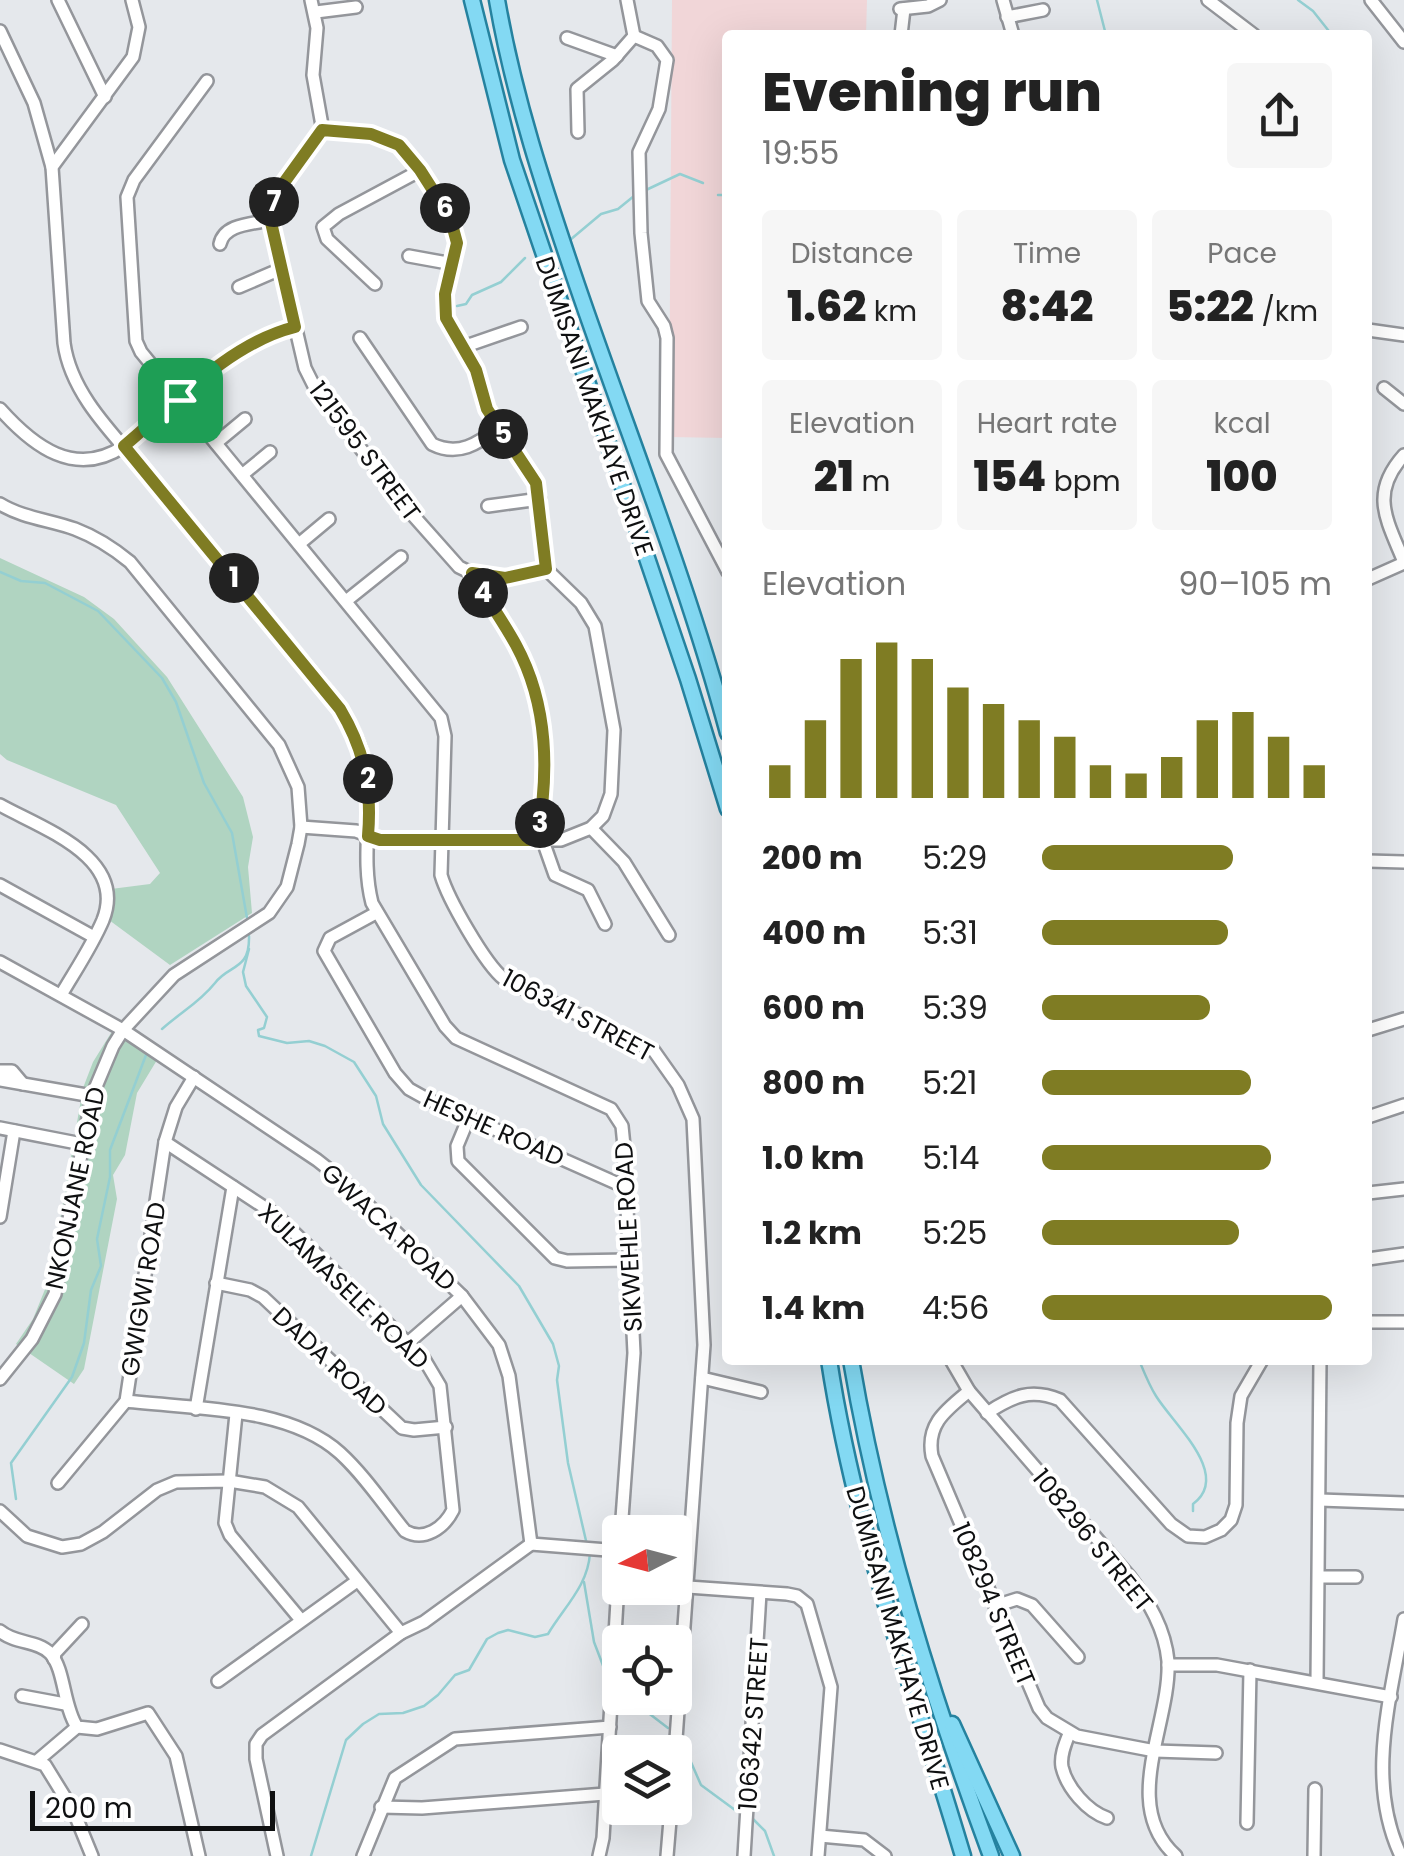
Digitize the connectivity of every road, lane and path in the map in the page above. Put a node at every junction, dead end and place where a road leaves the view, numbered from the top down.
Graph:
1 (58, 0) edge
2 (132, 0) edge
3 (472, 0) edge
4 (497, 0) edge
5 (626, 0) edge
6 (940, 0) edge
7 (1002, 0) edge
8 (1208, 0) edge
9 (1371, 0) edge
10 (313, 6) edge
11 (356, 6) dead end
12 (1043, 10) dead end
13 (1007, 16) junction
14 (901, 30) edge
15 (1011, 30) edge
16 (1247, 30) edge
17 (0, 31) edge
18 (634, 36) junction
19 (568, 38) dead end
20 (1404, 42) edge
21 (617, 56) junction
22 (207, 81) dead end
23 (105, 97) junction
24 (322, 130) junction
25 (578, 132) dead end
26 (52, 167) junction
27 (420, 170) junction
28 (270, 220) junction
29 (220, 244) dead end
30 (409, 256) dead end
31 (452, 264) junction
32 (282, 268) junction
33 (375, 284) dead end
34 (238, 287) dead end
35 (295, 327) junction
36 (522, 327) dead end
37 (1372, 331) edge
38 (1404, 335) edge
39 (360, 338) dead end
40 (464, 347) junction
41 (1384, 388) dead end
42 (180, 400) junction
43 (1404, 404) edge
44 (0, 409) edge
45 (245, 419) dead end
46 (499, 428) junction
47 (216, 443) junction
48 (124, 446) junction
49 (270, 452) dead end
50 (1404, 456) edge
51 (242, 475) junction
52 (540, 499) junction
53 (0, 504) edge
54 (488, 506) dead end
55 (329, 520) dead end
56 (298, 544) junction
57 (401, 556) dead end
58 (722, 562) edge
59 (1404, 563) edge
60 (546, 569) junction
61 (472, 573) junction
62 (1372, 578) edge
63 (346, 601) junction
64 (722, 713) edge
65 (722, 790) edge
66 (0, 806) edge
67 (300, 827) junction
68 (591, 828) junction
69 (368, 836) junction
70 (440, 838) junction
71 (540, 841) junction
72 (1372, 862) edge
73 (1404, 862) edge
74 (0, 885) edge
75 (376, 913) junction
76 (606, 924) dead end
77 (669, 935) dead end
78 (94, 937) junction
79 (0, 962) edge
80 (61, 995) junction
81 (1404, 1019) edge
82 (1372, 1029) edge
83 (123, 1030) junction
84 (0, 1071) edge
85 (194, 1077) junction
86 (0, 1080) edge
87 (22, 1084) junction
88 (92, 1096) junction
89 (1404, 1106) edge
90 (1372, 1117) edge
91 (469, 1118) junction
92 (0, 1128) edge
93 (14, 1131) junction
94 (165, 1142) junction
95 (82, 1144) junction
96 (233, 1186) junction
97 (625, 1188) junction
98 (1404, 1189) edge
99 (1372, 1193) edge
100 (1, 1198) edge
101 (0, 1217) edge
102 (1404, 1254) edge
103 (1372, 1258) edge
104 (629, 1260) junction
105 (216, 1283) junction
106 (462, 1296) junction
107 (1372, 1322) edge
108 (1404, 1322) edge
109 (409, 1342) junction
110 (830, 1365) edge
111 (852, 1365) edge
112 (954, 1365) edge
113 (1259, 1365) edge
114 (1320, 1365) edge
115 (702, 1378) junction
116 (0, 1380) edge
117 (969, 1391) junction
118 (761, 1392) dead end
119 (126, 1401) junction
120 (196, 1410) junction
121 (988, 1413) junction
122 (236, 1414) junction
123 (446, 1426) junction
124 (228, 1481) junction
125 (58, 1484) dead end
126 (1320, 1500) junction
127 (1404, 1502) edge
128 (0, 1511) edge
129 (622, 1515) edge
130 (692, 1527) edge
131 (531, 1544) junction
132 (602, 1550) edge
133 (1319, 1577) junction
134 (1356, 1578) dead end
135 (357, 1581) junction
136 (692, 1586) edge
137 (760, 1593) junction
138 (995, 1606) junction
139 (1404, 1619) edge
140 (301, 1620) junction
141 (82, 1624) dead end
142 (0, 1631) edge
143 (401, 1633) junction
144 (921, 1654) junction
145 (1078, 1657) dead end
146 (54, 1659) junction
147 (1168, 1666) junction
148 (1250, 1670) junction
149 (218, 1681) dead end
150 (1317, 1682) junction
151 (22, 1696) dead end
152 (1390, 1698) junction
153 (66, 1704) junction
154 (610, 1715) edge
155 (610, 1727) junction
156 (77, 1728) junction
157 (1069, 1734) junction
158 (609, 1735) edge
159 (0, 1750) edge
160 (1155, 1751) junction
161 (1216, 1753) dead end
162 (38, 1761) junction
163 (1315, 1789) dead end
164 (602, 1794) edge
165 (380, 1807) junction
166 (1106, 1818) dead end
167 (1247, 1823) dead end
168 (602, 1825) edge
169 (670, 1825) edge
170 (820, 1836) junction
171 (1173, 1855) edge
172 (92, 1856) edge
173 (199, 1856) edge
174 (277, 1856) edge
175 (363, 1856) edge
176 (599, 1856) edge
177 (667, 1856) edge
178 (744, 1856) edge
179 (818, 1856) edge
180 (885, 1856) edge
181 (963, 1856) edge
182 (991, 1856) edge
183 (1012, 1856) edge
184 (1314, 1856) edge
185 (1401, 1856) edge

1 - 23 street
2 - 23 street
3 - 65 main road, DUMISANI MAKHAYE DRIVE
4 - 64 main road, DUMISANI MAKHAYE DRIVE
5 - 18 street
6 - 14 street
7 - 13 street
8 - 16 street
9 - 20 street
10 - 11 street
10 - 24 street
12 - 13 street
13 - 15 street
17 - 26 street, SIKWEHLE ROAD
18 - 21 street
18 - 58 street
19 - 21 street
21 - 25 street
22 - 42 street, 106341 STREET
23 - 26 street
24 - 27 street
24 - 28 street
26 - 48 street, SIKWEHLE ROAD
27 - 31 street
27 - 33 street
28 - 29 street
28 - 32 street, 121595 STREET
30 - 31 street
31 - 40 street
32 - 34 street
32 - 35 street, 121595 STREET
35 - 42 street
35 - 61 street, 121595 STREET
36 - 40 street
37 - 38 street
39 - 46 street
40 - 46 street
41 - 43 street
42 - 47 street, 106341 STREET
42 - 48 street
44 - 48 street
45 - 47 street
46 - 52 street
47 - 51 street, 106341 STREET
48 - 69 street, SIKWEHLE ROAD
49 - 51 street
50 - 59 street
51 - 56 street, 106341 STREET
52 - 54 street
52 - 60 street
53 - 67 street, NKONJANE ROAD
55 - 56 street
56 - 63 street, 106341 STREET
57 - 63 street
59 - 62 street
60 - 61 street
60 - 68 street
61 - 71 street, 121595 STREET
63 - 70 street, 106341 STREET
66 - 78 street
67 - 69 street
67 - 83 street, NKONJANE ROAD
68 - 71 street
68 - 77 street
69 - 70 street
69 - 75 street, SIKWEHLE ROAD
70 - 71 street
70 - 115 street, 106341 STREET
71 - 76 street
72 - 73 street
74 - 78 street
75 - 91 street, HESHE ROAD
75 - 97 street, SIKWEHLE ROAD
78 - 80 street
79 - 80 street, GWACA ROAD
80 - 83 street, GWACA ROAD
81 - 82 street
83 - 85 street, GWACA ROAD
83 - 88 street, NKONJANE ROAD
84 - 87 street
85 - 94 street, GWIGWI ROAD
85 - 106 street, GWACA ROAD
86 - 87 street
87 - 88 street
88 - 95 street, NKONJANE ROAD
89 - 90 street
91 - 97 street, HESHE ROAD
91 - 104 street
92 - 93 street
93 - 95 street
93 - 100 street
94 - 96 street, XULAMASELE ROAD
94 - 119 street, GWIGWI ROAD
95 - 116 street, NKONJANE ROAD
96 - 105 street
96 - 109 street, XULAMASELE ROAD
97 - 104 street, SIKWEHLE ROAD
98 - 99 street
100 - 101 street
102 - 103 street
104 - 129 street, SIKWEHLE ROAD
105 - 120 street
105 - 123 street, DADA ROAD
106 - 109 street
106 - 131 street, GWACA ROAD
107 - 108 street
109 - 123 street, XULAMASELE ROAD
110 - 181 main road, DUMISANI MAKHAYE DRIVE
111 - 144 main road, DUMISANI MAKHAYE DRIVE
112 - 117 street, 108296 STREET
113 - 121 street
114 - 126 street
115 - 118 street
115 - 130 street, 106341 STREET
117 - 121 street, 108296 STREET
117 - 138 street, 108294 STREET
119 - 120 street, XULAMASELE ROAD
119 - 125 street, GWIGWI ROAD
120 - 122 street, XULAMASELE ROAD
121 - 147 street, 108296 STREET
122 - 123 street, XULAMASELE ROAD
122 - 124 street
124 - 128 street
124 - 135 street
124 - 140 street
126 - 127 street
126 - 133 street
131 - 132 street
131 - 143 street
133 - 134 street
133 - 150 street
135 - 140 street
135 - 143 street
136 - 137 street
137 - 170 street
137 - 178 street, 106342 STREET
138 - 145 street
138 - 157 street, 108294 STREET
139 - 152 street
140 - 149 street
141 - 146 street
142 - 146 street
143 - 174 street
144 - 182 main road, DUMISANI MAKHAYE DRIVE
144 - 183 main road
146 - 153 street
147 - 148 street
147 - 160 street, 108296 STREET
148 - 150 street
148 - 167 street
150 - 152 street
151 - 153 street
152 - 185 street
153 - 156 street
154 - 155 street
155 - 158 street
155 - 165 street
156 - 162 street
156 - 173 street
157 - 160 street
157 - 166 street
159 - 162 street
160 - 161 street
160 - 171 street, 108296 STREET
162 - 172 street
163 - 184 street
164 - 165 street
165 - 175 street
168 - 176 street
169 - 177 street
170 - 179 street
170 - 180 street

